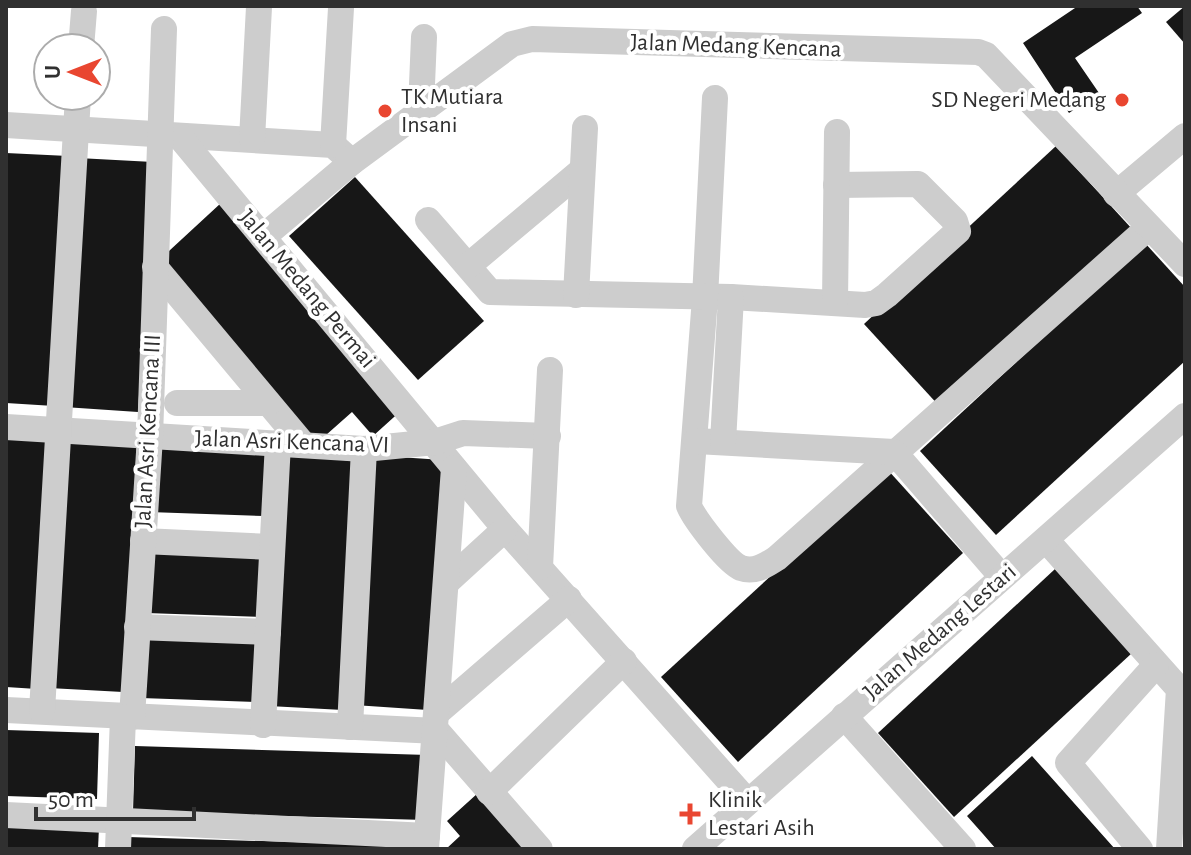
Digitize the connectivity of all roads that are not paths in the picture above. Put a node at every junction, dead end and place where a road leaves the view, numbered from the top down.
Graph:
1 (259, 7) edge
2 (341, 8) dead end
3 (84, 11) dead end
4 (164, 29) dead end
5 (82, 32) edge
6 (424, 37) dead end
7 (715, 98) dead end
8 (421, 108) junction
9 (77, 112) edge
10 (6, 125) edge
11 (585, 128) dead end
12 (76, 131) junction
13 (837, 132) dead end
14 (166, 136) junction
15 (1185, 136) edge
16 (252, 139) junction
17 (343, 153) junction
18 (581, 171) junction
19 (836, 185) junction
20 (1116, 194) junction
21 (428, 220) dead end
22 (1149, 227) junction
23 (263, 237) junction
24 (1185, 264) edge
25 (468, 266) junction
26 (155, 267) junction
27 (576, 295) junction
28 (718, 297) junction
29 (835, 303) junction
30 (550, 370) dead end
31 (177, 403) dead end
32 (268, 403) junction
33 (1185, 416) edge
34 (6, 427) edge
35 (548, 436) junction
36 (60, 437) junction
37 (150, 437) junction
38 (696, 441) junction
39 (435, 442) junction
40 (723, 442) junction
41 (290, 444) junction
42 (364, 449) junction
43 (894, 452) junction
44 (454, 468) junction
45 (505, 529) junction
46 (143, 541) junction
47 (1047, 541) junction
48 (272, 547) junction
49 (540, 567) junction
50 (1002, 577) junction
51 (446, 583) junction
52 (569, 599) junction
53 (137, 627) junction
54 (268, 632) junction
55 (624, 661) junction
56 (1156, 665) junction
57 (6, 710) edge
58 (42, 711) junction
59 (844, 716) junction
60 (128, 717) junction
61 (263, 718) junction
62 (437, 722) junction
63 (350, 727) junction
64 (1181, 754) edge
65 (489, 792) junction
66 (747, 801) junction
67 (6, 815) edge
68 (119, 836) edge
69 (427, 843) edge
70 (540, 849) edge
71 (695, 849) edge
72 (963, 849) edge
73 (1140, 849) edge
74 (1169, 849) edge

1 - 16 street
2 - 17 street
3 - 5 street
4 - 14 street, Jalan Asri Kencana III
6 - 8 street
7 - 28 street
8 - 17 street, Jalan Medang Kencana
8 - 20 street, Jalan Medang Kencana
9 - 12 street
10 - 12 street
11 - 18 street
12 - 14 street
12 - 36 street
13 - 19 street
14 - 16 street
14 - 23 street, Jalan Medang Permai
14 - 26 street, Jalan Asri Kencana III
15 - 20 street
16 - 17 street
17 - 23 street, Jalan Medang Kencana
18 - 25 street
18 - 27 street
19 - 29 street
19 - 29 street
20 - 22 street, Jalan Medang Kencana
21 - 25 street
22 - 24 street, Jalan Medang Kencana
22 - 43 street
23 - 39 street, Jalan Medang Permai
25 - 27 street
26 - 32 street
26 - 37 street, Jalan Asri Kencana III
27 - 28 street
28 - 29 street
28 - 38 street
28 - 40 street
30 - 35 street
31 - 32 street
32 - 41 street
33 - 47 street, Jalan Medang Lestari
34 - 36 street, Jalan Asri Kencana VI
35 - 39 street
35 - 49 street
36 - 37 street, Jalan Asri Kencana VI
36 - 58 street
37 - 41 street, Jalan Asri Kencana VI
37 - 46 street, Jalan Asri Kencana III
38 - 40 street
38 - 43 street
39 - 42 street, Jalan Asri Kencana VI
39 - 44 street, Jalan Medang Permai
40 - 43 street
41 - 42 street, Jalan Asri Kencana VI
41 - 48 street
42 - 63 street
43 - 50 street
44 - 45 street, Jalan Medang Permai
44 - 51 street
45 - 49 street, Jalan Medang Permai
45 - 51 street
46 - 48 street
46 - 53 street, Jalan Asri Kencana III
47 - 50 street, Jalan Medang Lestari
47 - 56 street
48 - 54 street
49 - 52 street, Jalan Medang Permai
50 - 59 street, Jalan Medang Lestari
51 - 62 street
52 - 55 street, Jalan Medang Permai
52 - 62 street
53 - 54 street
53 - 60 street, Jalan Asri Kencana III
54 - 61 street
55 - 65 street
55 - 66 street, Jalan Medang Permai
56 - 64 street
56 - 73 street
57 - 58 street
58 - 60 street
59 - 66 street, Jalan Medang Lestari
59 - 72 street
60 - 61 street
60 - 68 street, Jalan Asri Kencana III
61 - 63 street
62 - 63 street
62 - 65 street
62 - 69 street
64 - 74 street
65 - 70 street
66 - 71 street, Jalan Medang Lestari
67 - 68 street
68 - 69 street

